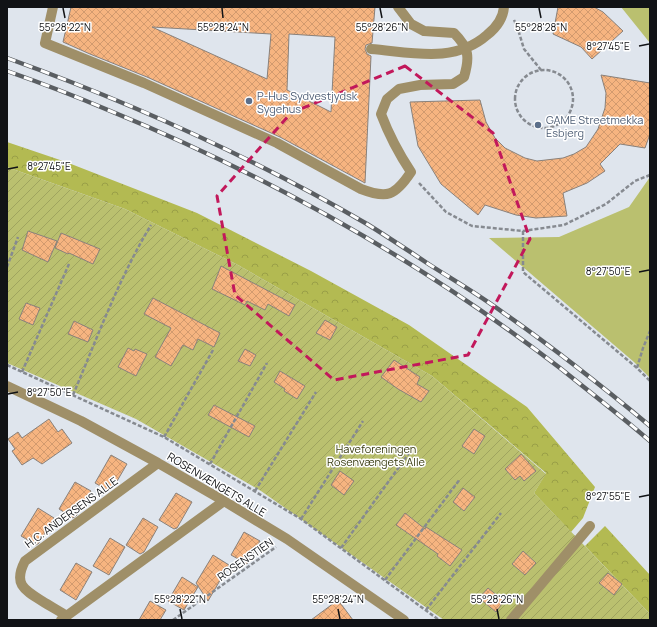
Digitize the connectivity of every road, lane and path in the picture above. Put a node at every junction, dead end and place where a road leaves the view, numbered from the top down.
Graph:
1 (53, 7) edge
2 (398, 7) edge
3 (507, 10) edge
4 (371, 49) dead end
5 (466, 49) junction
6 (541, 70) junction
7 (411, 172) junction
8 (650, 175) edge
9 (151, 225) dead end
10 (523, 231) junction
11 (18, 237) dead end
12 (69, 264) dead end
13 (7, 267) edge
14 (650, 331) edge
15 (213, 350) dead end
16 (267, 364) dead end
17 (7, 365) edge
18 (637, 368) junction
19 (22, 372) junction
20 (650, 381) edge
21 (7, 386) edge
22 (316, 392) dead end
23 (73, 395) junction
24 (363, 421) dead end
25 (164, 437) junction
26 (409, 452) dead end
27 (158, 463) junction
28 (210, 464) junction
29 (460, 479) dead end
30 (255, 492) junction
31 (224, 501) junction
32 (501, 513) dead end
33 (301, 519) junction
34 (590, 526) dead end
35 (287, 539) junction
36 (341, 548) junction
37 (385, 580) junction
38 (426, 610) junction
39 (64, 618) edge
40 (399, 619) edge
41 (173, 620) edge
42 (439, 620) edge
43 (511, 620) edge

1 - 7 street
2 - 5 street
3 - 5 street
3 - 6 path
4 - 5 street
5 - 7 street
6 - 6 path
7 - 10 path
8 - 10 path
9 - 23 path
10 - 18 path
11 - 13 path
12 - 19 path
14 - 18 path
15 - 25 path
16 - 28 path
17 - 19 path
18 - 20 path
19 - 23 path
21 - 27 street, ROSENVÆNGETS ALLE
22 - 30 path
23 - 25 path
24 - 33 path
25 - 28 path
26 - 36 path
27 - 31 street, ROSENVÆNGETS ALLE
27 - 39 street, H.C. ANDERSENS ALLE
28 - 30 path
29 - 37 path
30 - 33 path
31 - 35 street, ROSENVÆNGETS ALLE
31 - 39 street, H.C. ANDERSENS ALLE
32 - 38 path
33 - 36 path
34 - 43 street
35 - 40 street, ROSENVÆNGETS ALLE
35 - 41 path, ROSENSTIEN
36 - 37 path
37 - 38 path
38 - 42 path

